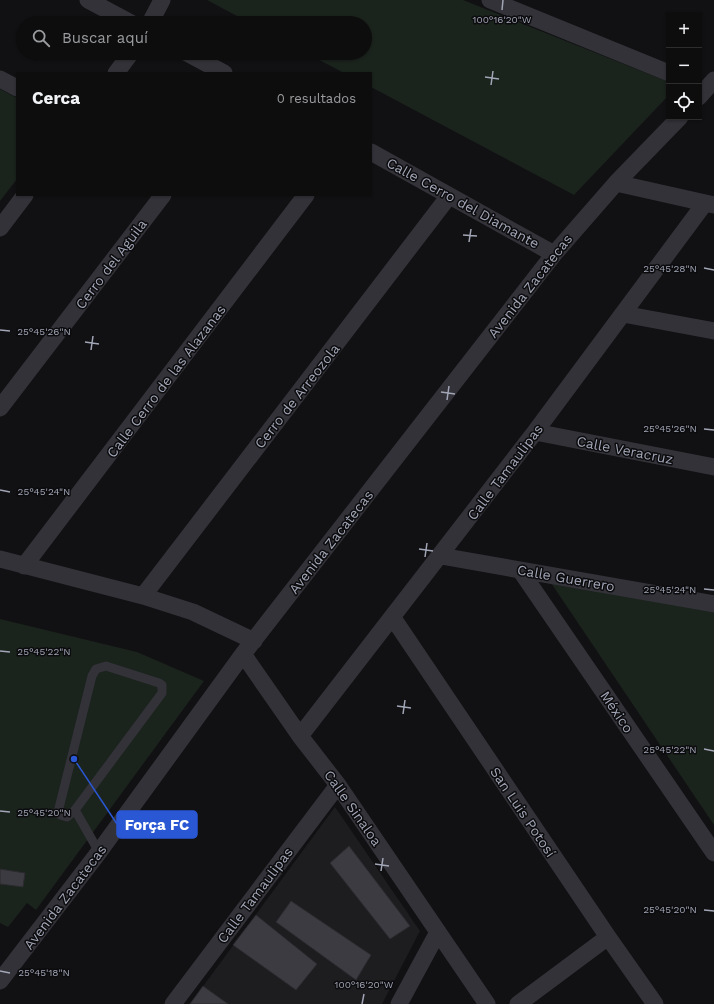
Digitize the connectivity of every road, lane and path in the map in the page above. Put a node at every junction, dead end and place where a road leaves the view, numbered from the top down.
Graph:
1 (88, 0) edge
2 (162, 0) edge
3 (490, 0) edge
4 (118, 16) edge
5 (154, 16) edge
6 (126, 60) edge
7 (200, 60) edge
8 (117, 72) edge
9 (222, 72) edge
10 (666, 72) edge
11 (0, 79) edge
12 (16, 87) edge
13 (677, 120) edge
14 (372, 153) edge
15 (616, 183) junction
16 (24, 196) edge
17 (162, 196) edge
18 (305, 196) edge
19 (449, 196) junction
20 (709, 204) edge
21 (0, 228) edge
22 (554, 254) junction
23 (623, 314) junction
24 (714, 331) edge
25 (0, 408) edge
26 (535, 432) junction
27 (714, 467) edge
28 (441, 556) junction
29 (0, 559) edge
30 (24, 566) junction
31 (520, 570) junction
32 (143, 596) junction
33 (714, 604) edge
34 (393, 618) junction
35 (254, 641) junction
36 (243, 654) junction
37 (300, 736) junction
38 (338, 785) junction
39 (75, 810) junction
40 (99, 852) junction
41 (714, 853) edge
42 (438, 932) junction
43 (608, 937) junction
44 (0, 981) edge
45 (173, 1004) edge
46 (399, 1004) edge
47 (487, 1004) edge
48 (518, 1004) edge
49 (655, 1004) edge

1 - 4 street
2 - 5 street
3 - 10 street
6 - 8 street
7 - 9 street
11 - 12 street
13 - 15 street, Avenida Zacatecas
14 - 19 street, Calle Cerro del Diamante
15 - 20 street
15 - 22 street, Avenida Zacatecas
16 - 21 street
17 - 25 street, Cerro del Aguila
18 - 30 street, Calle Cerro de las Alazanas
19 - 22 street, Calle Cerro del Diamante
19 - 32 street, Cerro de Arreozola
20 - 23 street, Calle Tamaulipas
22 - 35 street, Avenida Zacatecas
23 - 24 street
23 - 26 street, Calle Tamaulipas
26 - 27 street, Calle Veracruz
26 - 28 street, Calle Tamaulipas
28 - 31 street, Calle Guerrero
28 - 34 street, Calle Tamaulipas
29 - 30 street
30 - 32 street
31 - 33 street, Calle Guerrero
31 - 41 street, México
32 - 35 street
34 - 37 street, Calle Tamaulipas
34 - 43 street, San Luis Potosí
35 - 36 street, Avenida Zacatecas
36 - 37 street, Calle Sinaloa
36 - 40 street, Avenida Zacatecas
37 - 38 street, Calle Sinaloa
38 - 42 street, Calle Sinaloa
38 - 45 street, Calle Tamaulipas
39 - 39 lane
39 - 40 lane
40 - 44 street, Avenida Zacatecas
42 - 46 street
42 - 47 street, Calle Sinaloa
43 - 48 street
43 - 49 street, San Luis Potosí

